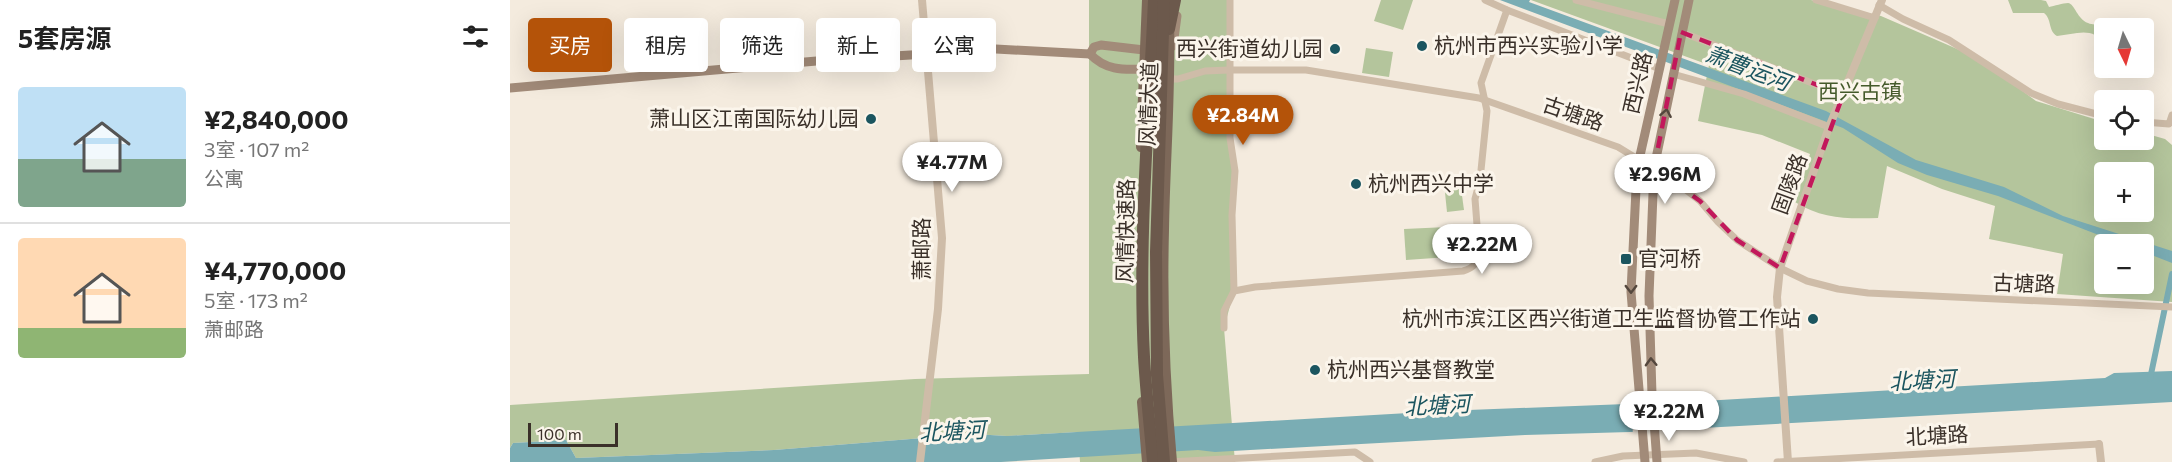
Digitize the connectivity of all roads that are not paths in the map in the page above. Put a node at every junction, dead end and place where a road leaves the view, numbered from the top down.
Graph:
1 (922, 0) edge
2 (1147, 0) edge
3 (1154, 0) edge
4 (1164, 0) edge
5 (1173, 0) edge
6 (1180, 0) edge
7 (1230, 0) edge
8 (1485, 0) edge
9 (1576, 0) edge
10 (1675, 0) edge
11 (1689, 0) edge
12 (1816, 0) edge
13 (1881, 3) edge
14 (1507, 10) junction
15 (924, 18) edge
16 (1875, 18) junction
17 (1669, 24) junction
18 (1681, 32) junction
19 (996, 49) edge
20 (1144, 50) junction
21 (1090, 54) junction
22 (912, 55) edge
23 (1166, 62) junction
24 (1660, 67) junction
25 (1143, 69) junction
26 (1229, 70) junction
27 (928, 72) edge
28 (1673, 72) junction
29 (1169, 80) junction
30 (510, 88) edge
31 (1843, 95) junction
32 (1484, 101) junction
33 (2094, 113) edge
34 (2172, 115) edge
35 (2154, 123) edge
36 (1830, 126) junction
37 (1639, 160) junction
38 (1654, 168) junction
39 (1780, 268) junction
40 (1234, 291) junction
41 (2172, 307) edge
42 (1224, 328) dead end
43 (2099, 444) joint
44 (1191, 461) edge
45 (920, 462) edge
46 (1147, 462) edge
47 (1153, 462) edge
48 (1163, 462) edge
49 (1172, 462) edge
50 (1370, 462) edge
51 (1595, 462) edge
52 (1645, 462) edge
53 (1657, 462) edge
54 (1744, 462) edge
55 (1777, 462) edge
56 (1788, 462) edge
57 (2101, 462) edge

1 - 15 street, 萧邮路
2 - 20 main road, 风情大道
3 - 47 highway, 风情快速路
4 - 23 highway, 风情快速路
5 - 23 highway
6 - 23 main road
7 - 26 street
8 - 14 street
9 - 17 street
10 - 17 main road, 西兴路
11 - 18 main road, 西兴路
12 - 16 street
13 - 16 street, 固陵路
13 - 33 street
14 - 24 street
14 - 32 street
16 - 31 street, 固陵路
17 - 24 main road, 西兴路
18 - 28 main road, 西兴路
18 - 31 street
19 - 21 main road
20 - 21 main road
20 - 25 main road, 风情大道
21 - 25 main road
22 - 30 main road
23 - 29 main road, 风情大道
23 - 48 highway, 风情快速路
24 - 37 main road, 西兴路
25 - 29 street
25 - 46 main road, 风情大道
26 - 29 street, 古塘路
26 - 32 street, 古塘路
26 - 40 street
27 - 45 street, 萧邮路
28 - 36 street
38 -> 28 main road, 西兴路
29 - 49 main road, 风情大道
31 - 36 street, 固陵路
32 - 37 street, 古塘路
32 - 40 street
34 - 35 street
36 - 39 street, 固陵路
37 - 38 street, 古塘路
37 -> 52 main road, 西兴路
38 - 39 street, 古塘路
53 -> 38 main road, 西兴路
39 - 41 street, 古塘路
39 - 56 street, 固陵路
40 - 42 street
43 - 56 street, 北塘路
43 - 57 street
44 - 48 street
44 - 50 street
51 - 54 street
55 - 56 street, 北塘路

